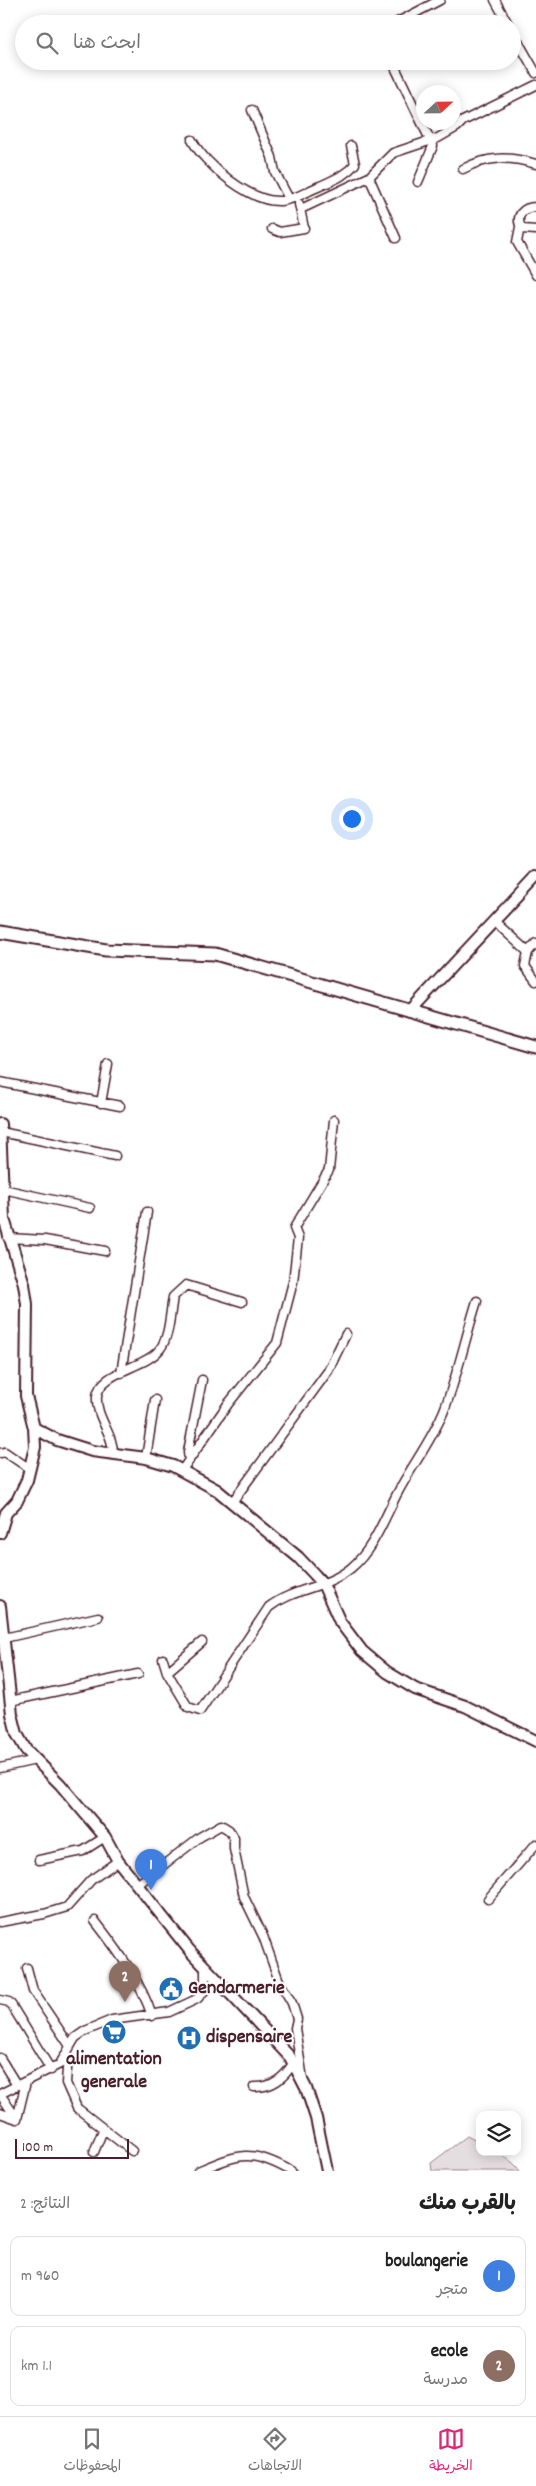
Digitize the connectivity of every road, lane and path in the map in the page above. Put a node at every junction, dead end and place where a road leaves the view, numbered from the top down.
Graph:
1 (440, 0) edge
2 (495, 0) edge
3 (411, 15) edge
4 (503, 15) edge
5 (521, 47) edge
6 (396, 70) edge
7 (536, 73) edge
8 (536, 85) edge
9 (252, 110) dead end
10 (192, 140) dead end
11 (430, 140) junction
12 (351, 146) dead end
13 (536, 164) edge
14 (463, 169) dead end
15 (369, 177) junction
16 (418, 182) dead end
17 (293, 198) junction
18 (536, 207) edge
19 (301, 209) junction
20 (520, 227) junction
21 (272, 229) dead end
22 (536, 230) edge
23 (396, 238) dead end
24 (536, 275) edge
25 (536, 876) edge
26 (494, 921) junction
27 (0, 932) edge
28 (536, 943) edge
29 (528, 952) junction
30 (536, 981) edge
31 (410, 1011) junction
32 (536, 1047) edge
33 (108, 1064) dead end
34 (0, 1082) edge
35 (101, 1103) junction
36 (120, 1106) dead end
37 (334, 1120) dead end
38 (0, 1124) edge
39 (1, 1132) edge
40 (115, 1156) dead end
41 (3, 1189) junction
42 (90, 1208) dead end
43 (147, 1212) dead end
44 (8, 1238) junction
45 (105, 1251) dead end
46 (476, 1301) dead end
47 (242, 1302) dead end
48 (346, 1334) dead end
49 (121, 1372) junction
50 (202, 1380) dead end
51 (155, 1400) dead end
52 (34, 1428) junction
53 (0, 1452) edge
54 (113, 1454) junction
55 (146, 1458) junction
56 (189, 1461) junction
57 (30, 1469) junction
58 (182, 1470) junction
59 (233, 1501) junction
60 (3, 1514) edge
61 (0, 1533) edge
62 (323, 1584) junction
63 (0, 1606) edge
64 (98, 1617) dead end
65 (2, 1634) edge
66 (202, 1642) dead end
67 (163, 1659) dead end
68 (167, 1672) junction
69 (138, 1674) dead end
70 (10, 1701) junction
71 (536, 1741) edge
72 (36, 1760) junction
73 (0, 1768) edge
74 (105, 1837) junction
75 (536, 1844) edge
76 (39, 1860) dead end
77 (118, 1861) junction
78 (137, 1885) junction
79 (488, 1899) dead end
80 (95, 1921) dead end
81 (0, 1922) edge
82 (27, 1968) dead end
83 (205, 1968) junction
84 (0, 2000) edge
85 (152, 2016) junction
86 (69, 2048) junction
87 (0, 2058) edge
88 (294, 2062) junction
89 (51, 2070) junction
90 (303, 2079) junction
91 (23, 2083) junction
92 (254, 2087) dead end
93 (0, 2094) edge
94 (0, 2113) edge
95 (18, 2119) junction
96 (103, 2130) junction
97 (132, 2151) dead end
98 (94, 2152) dead end
99 (198, 2171) edge
100 (291, 2171) edge
101 (327, 2171) edge

1 - 3 street
2 - 4 street
5 - 7 street
6 - 11 street
8 - 11 street
9 - 17 street
10 - 17 street
11 - 15 street
11 - 16 street
12 - 17 street
13 - 14 street
15 - 19 street
15 - 23 street
17 - 19 street
18 - 20 street
19 - 21 street
20 - 22 street
20 - 24 street
25 - 26 street
26 - 29 street
26 - 31 street
27 - 31 main road
28 - 29 street
29 - 30 street
31 - 32 main road
33 - 35 street
34 - 35 street
35 - 36 street
37 - 56 street
38 - 39 street
39 - 40 street
39 - 41 street
41 - 42 street
41 - 44 street
43 - 49 street
44 - 45 street
44 - 52 street
46 - 62 street
47 - 49 street
48 - 59 street
49 - 54 street
50 - 56 street
51 - 55 street
52 - 54 street
52 - 57 street
53 - 57 street
54 - 55 street
55 - 58 street
56 - 58 street
57 - 60 street
58 - 59 street
59 - 62 street
60 - 61 street
62 - 68 street
62 - 71 street
63 - 65 street
64 - 65 street
65 - 70 street
66 - 68 street
67 - 68 street
69 - 70 street
70 - 72 street
72 - 73 street
72 - 74 street
74 - 76 street
74 - 77 street
75 - 79 street
77 - 78 street
77 - 81 street
78 - 83 street
78 - 90 street
80 - 85 street
82 - 86 street
83 - 85 street
83 - 88 street
84 - 89 street
85 - 86 street
86 - 89 street
86 - 96 street
87 - 91 street
88 - 90 street
88 - 92 street
89 - 91 street
90 - 101 street
91 - 93 street
91 - 95 street
93 - 95 street
94 - 95 street
96 - 97 street
96 - 98 street
99 - 100 street

